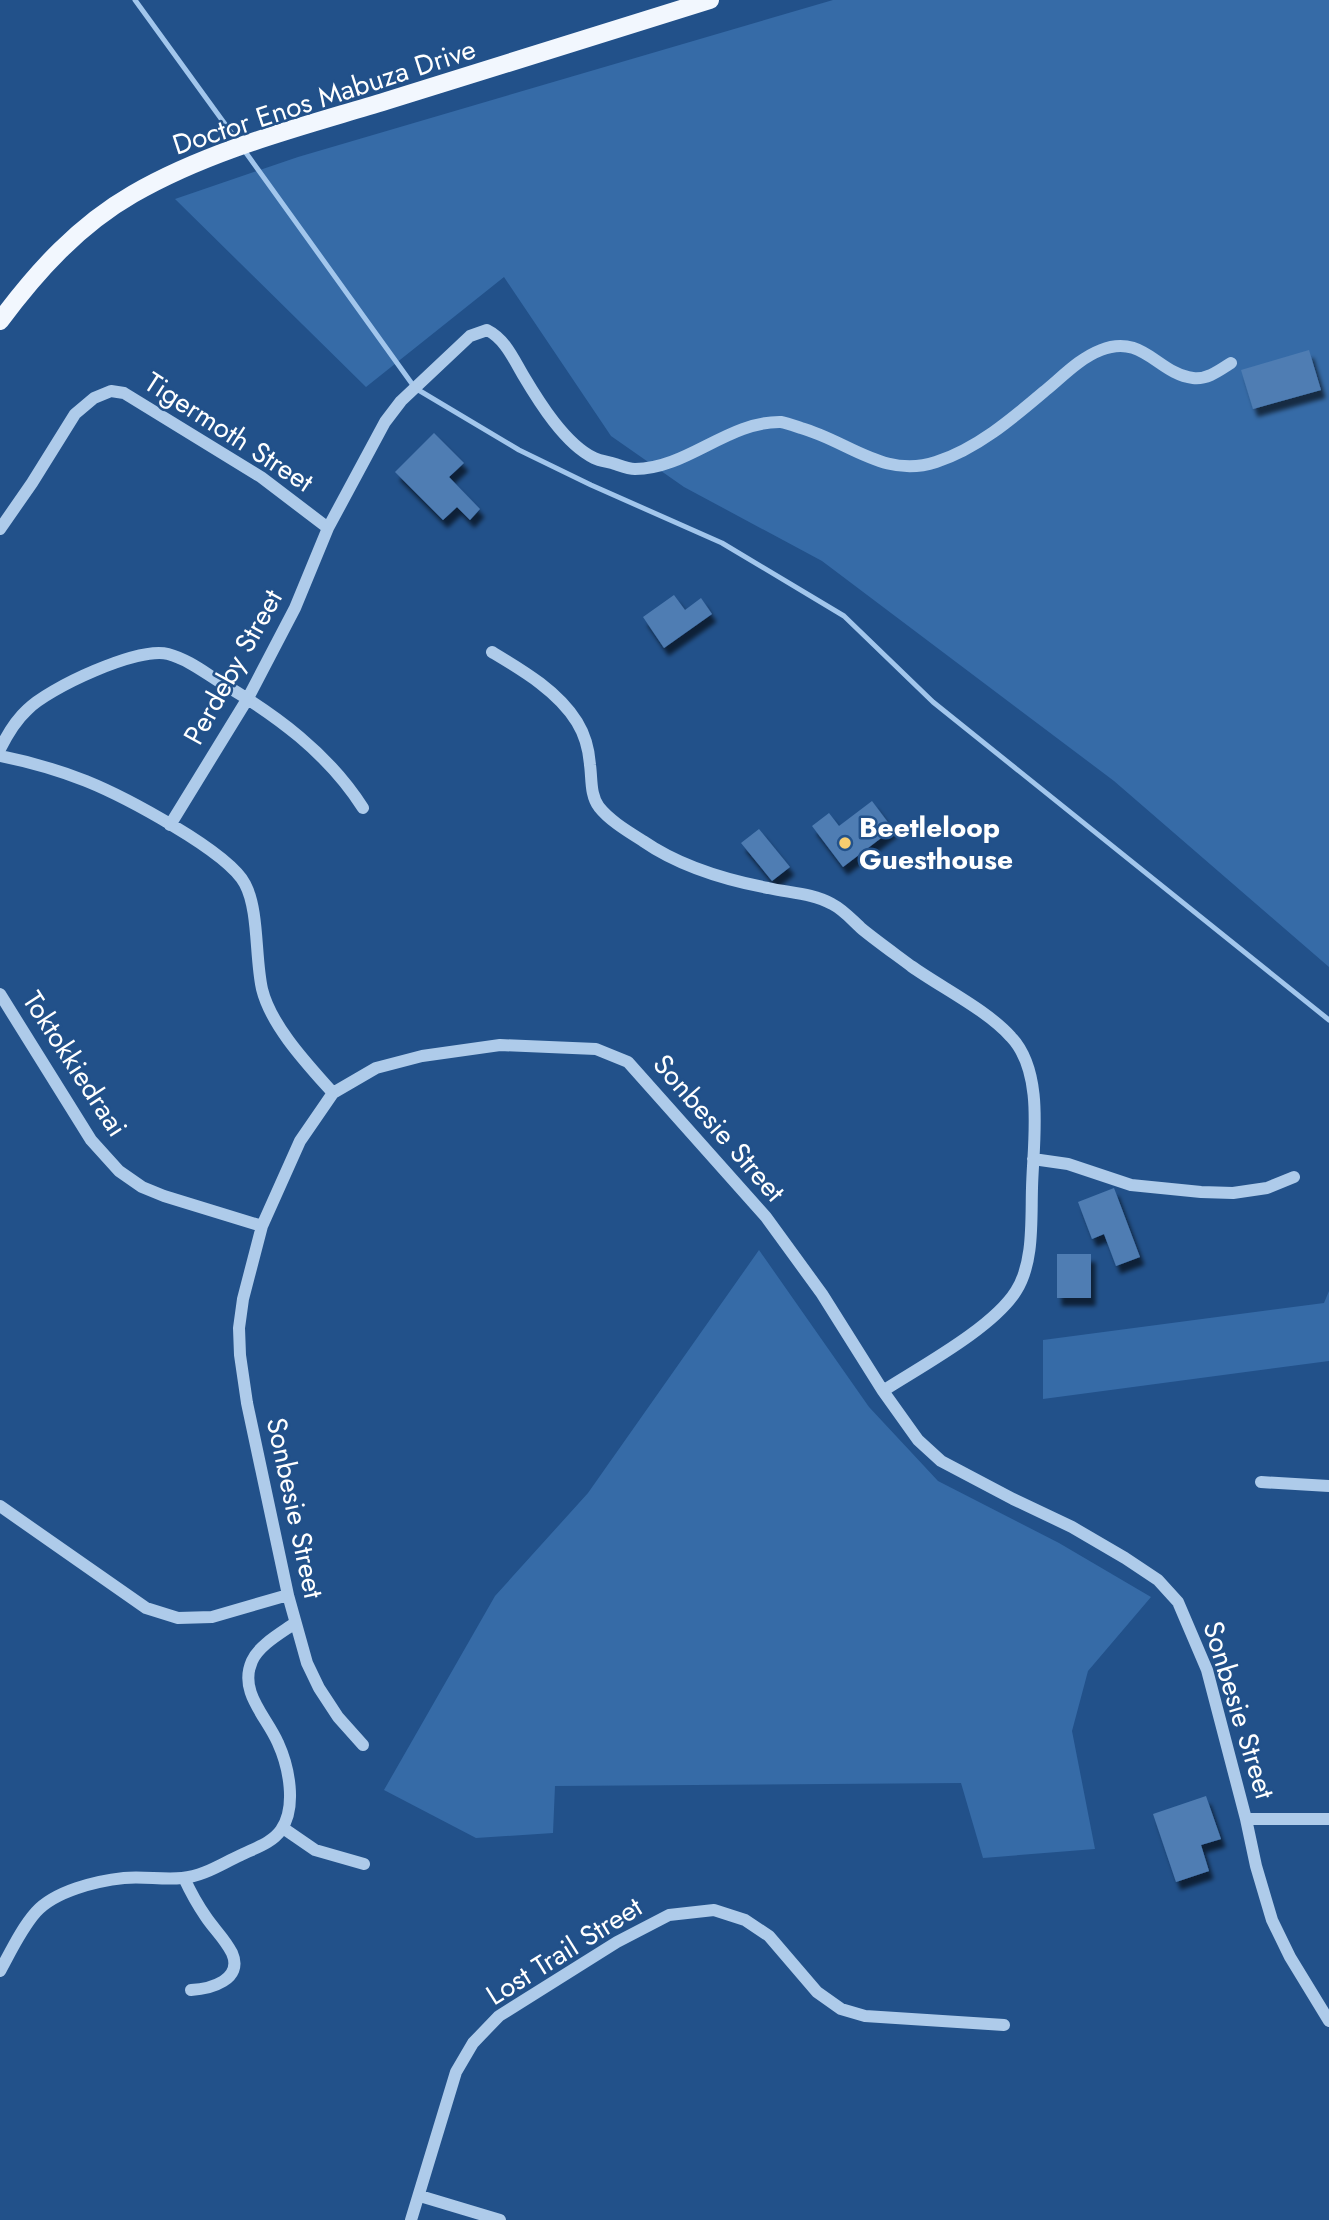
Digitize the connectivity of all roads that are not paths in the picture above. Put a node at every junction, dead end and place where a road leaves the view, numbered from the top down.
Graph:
1 (710, 0) edge
2 (0, 321) edge
3 (1231, 363) dead end
4 (328, 528) junction
5 (0, 529) edge
6 (492, 652) dead end
7 (248, 698) junction
8 (0, 749) edge
9 (0, 757) edge
10 (363, 808) dead end
11 (170, 825) junction
12 (0, 994) edge
13 (333, 1093) junction
14 (1033, 1159) junction
15 (1293, 1177) dead end
16 (262, 1226) junction
17 (883, 1391) junction
18 (1261, 1482) dead end
19 (1329, 1486) edge
20 (0, 1506) edge
21 (288, 1595) junction
22 (295, 1623) junction
23 (363, 1745) dead end
24 (1246, 1819) junction
25 (1329, 1819) edge
26 (282, 1828) junction
27 (365, 1864) dead end
28 (184, 1878) junction
29 (0, 1970) edge
30 (191, 1990) dead end
31 (1329, 2021) edge
32 (1004, 2025) dead end
33 (420, 2196) junction
34 (411, 2220) edge
35 (500, 2220) edge

1 - 2 main road, Doctor Enos Mabuza Drive
3 - 4 street, Perdeby Street
4 - 5 street, Tigermoth Street
4 - 7 street, Perdeby Street
6 - 14 street
7 - 8 street
7 - 10 street
7 - 11 street, Perdeby Street
9 - 11 street
11 - 13 street
12 - 16 street, Toktokkiedraai
13 - 16 street, Sonbesie Street
13 - 17 street, Sonbesie Street
14 - 15 street
14 - 17 street
16 - 21 street, Sonbesie Street
17 - 24 street, Sonbesie Street
18 - 19 street
20 - 21 street
21 - 22 street, Sonbesie Street
22 - 23 street, Sonbesie Street
22 - 26 street
24 - 25 street
24 - 31 street, Sonbesie Street
26 - 27 street
26 - 28 street
28 - 29 street
28 - 30 street
32 - 33 street, Lost Trail Street
33 - 34 street, Lost Trail Street
33 - 35 street

